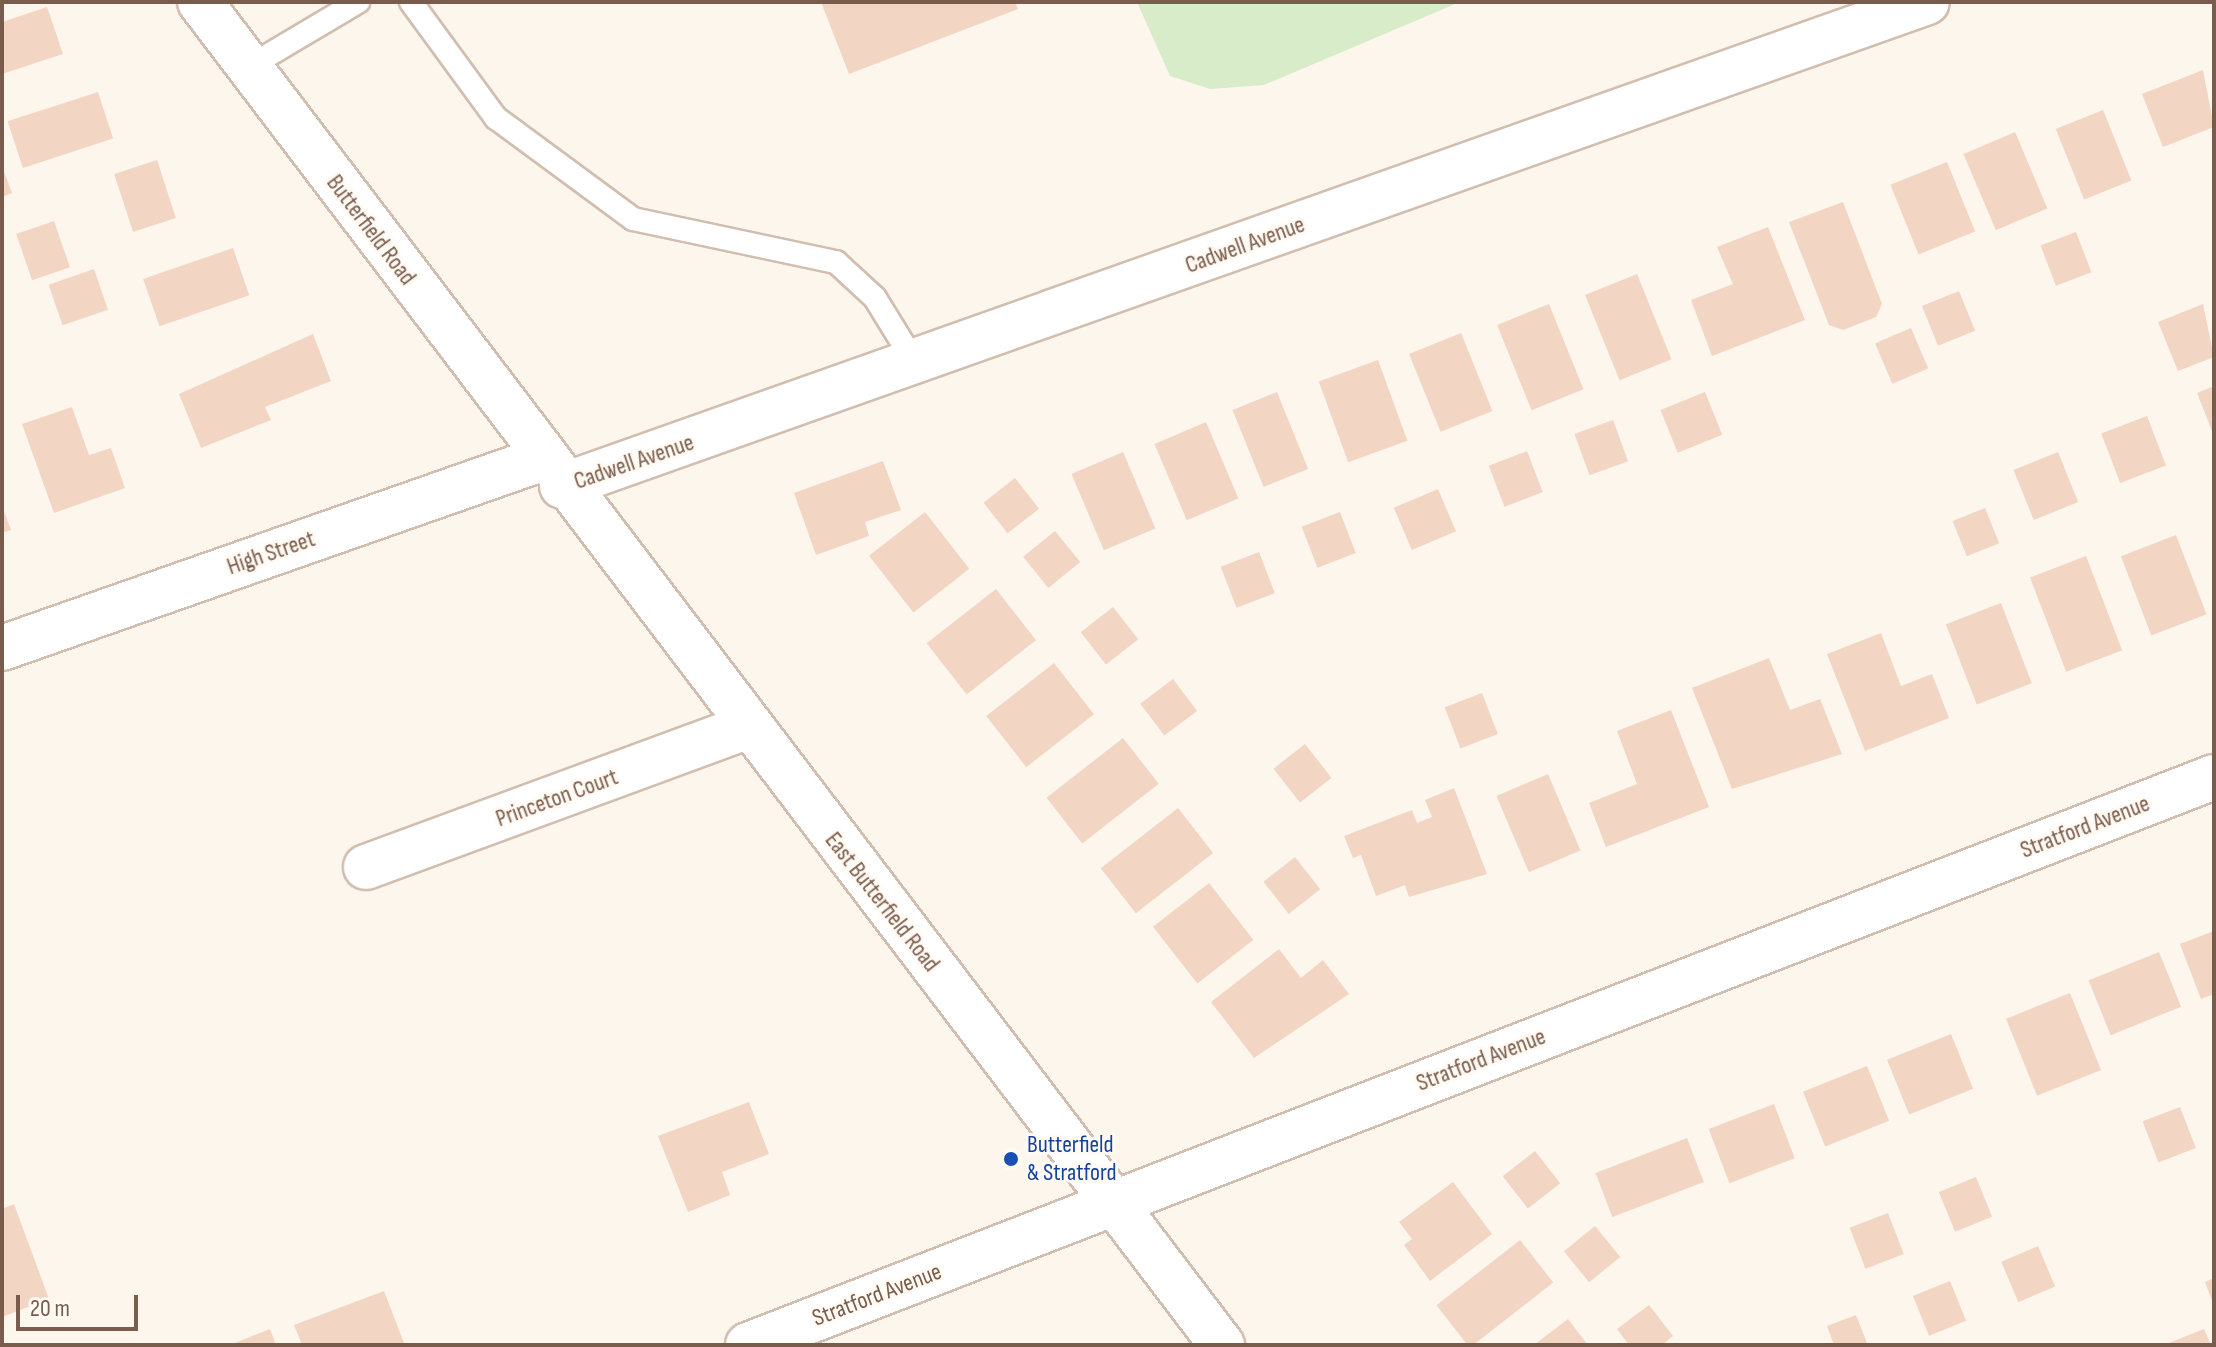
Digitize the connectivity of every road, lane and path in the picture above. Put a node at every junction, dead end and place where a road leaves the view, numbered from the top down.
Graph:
1 (200, 2) edge
2 (358, 2) edge
3 (411, 2) edge
4 (1927, 2) edge
5 (250, 66) junction
6 (915, 363) junction
7 (552, 473) junction
8 (2, 648) edge
9 (747, 727) junction
10 (2214, 777) edge
11 (366, 867) dead end
12 (1113, 1203) junction
13 (748, 1345) edge
14 (1222, 1345) edge

1 - 5 street, Butterfield Road
2 - 5 lane
3 - 6 lane
4 - 6 street, Cadwell Avenue
5 - 7 street, Butterfield Road
6 - 7 street, Cadwell Avenue
7 - 8 street, High Street
7 - 9 street, East Butterfield Road
9 - 11 street, Princeton Court
9 - 12 street, East Butterfield Road
10 - 12 street, Stratford Avenue
12 - 13 street, Stratford Avenue
12 - 14 street, East Butterfield Road

